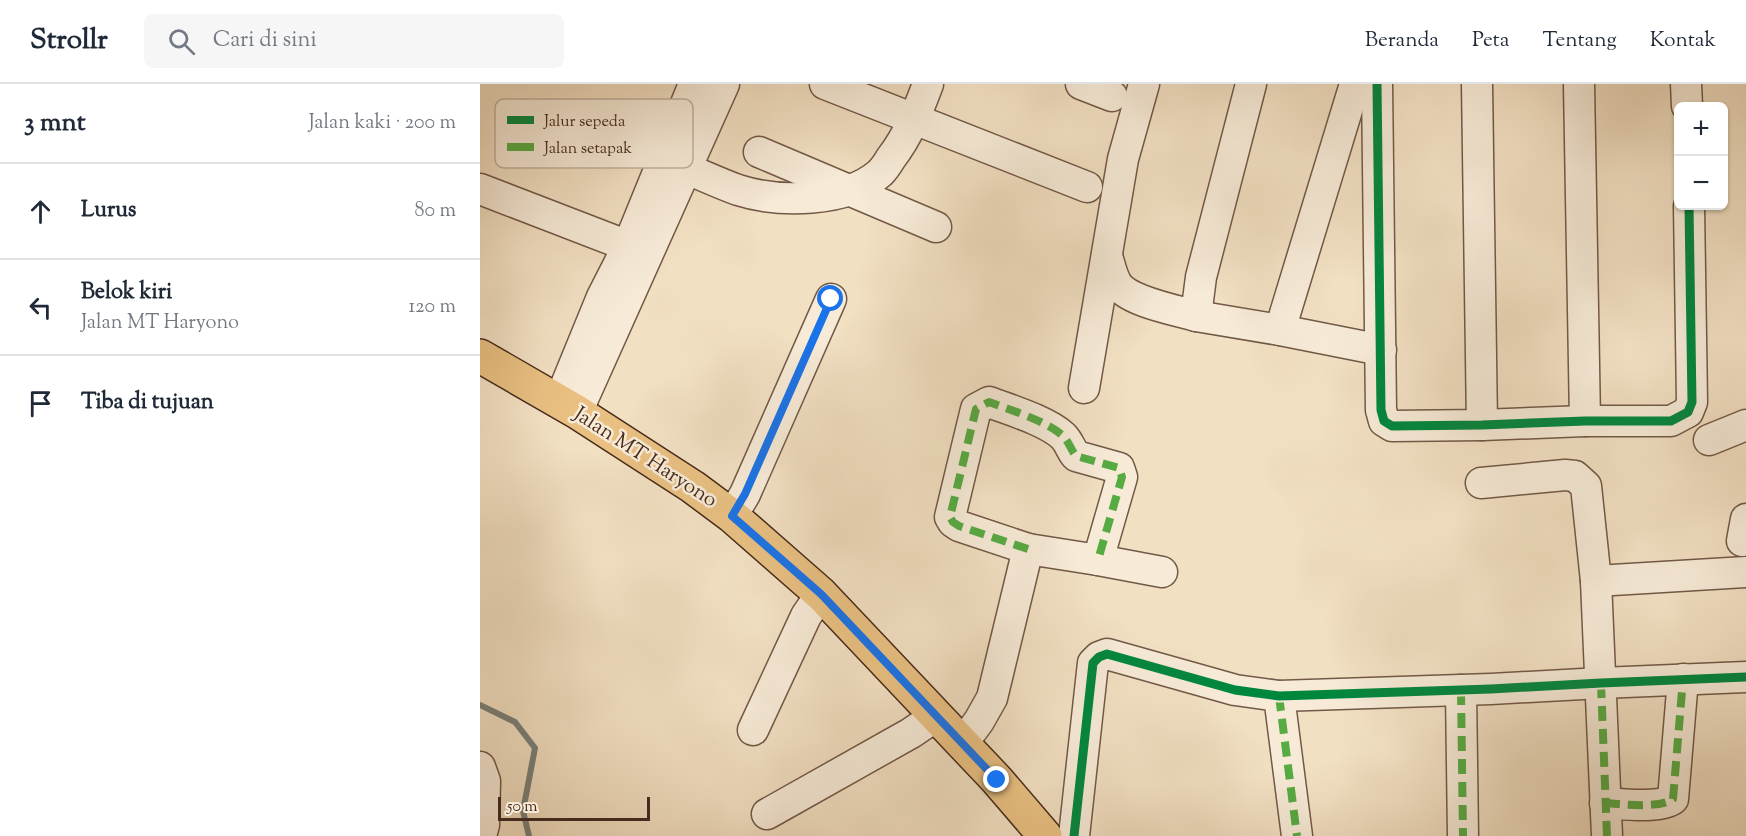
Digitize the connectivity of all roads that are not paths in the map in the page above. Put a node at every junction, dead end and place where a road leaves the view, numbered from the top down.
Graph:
1 (694, 84) edge
2 (724, 84) edge
3 (825, 84) edge
4 (928, 84) edge
5 (1081, 84) edge
6 (1144, 84) edge
7 (1251, 84) edge
8 (1355, 84) edge
9 (1377, 84) edge
10 (1477, 84) edge
11 (1579, 84) edge
12 (1686, 84) edge
13 (1112, 96) dead end
14 (688, 99) edge
15 (1687, 102) edge
16 (915, 119) junction
17 (759, 152) dead end
18 (693, 155) edge
19 (659, 168) edge
20 (687, 169) joint
21 (1087, 187) dead end
22 (480, 189) edge
23 (851, 191) junction
24 (1689, 210) edge
25 (936, 227) dead end
26 (627, 246) junction
27 (1107, 256) junction
28 (831, 299) dead end
29 (1196, 316) junction
30 (1280, 330) junction
31 (1381, 350) junction
32 (480, 356) edge
33 (1084, 388) dead end
34 (568, 407) junction
35 (1585, 421) junction
36 (1482, 425) junction
37 (1746, 425) edge
38 (1709, 441) dead end
39 (1481, 483) dead end
40 (732, 516) junction
41 (1028, 549) junction
42 (1098, 560) junction
43 (1162, 572) dead end
44 (1746, 572) edge
45 (1596, 581) junction
46 (821, 594) junction
47 (1746, 677) edge
48 (1683, 680) junction
49 (1601, 683) junction
50 (1461, 690) junction
51 (1279, 696) junction
52 (936, 716) junction
53 (753, 730) dead end
54 (962, 744) junction
55 (480, 767) edge
56 (1605, 803) junction
57 (767, 814) dead end
58 (481, 836) edge
59 (1045, 836) edge
60 (1074, 836) edge
61 (1297, 836) edge
62 (1463, 836) edge
63 (1606, 836) edge

1 - 14 street
2 - 18 street
3 - 16 street
4 - 16 street
5 - 13 street
6 - 27 street
7 - 29 street
8 - 30 street
9 - 31 street
10 - 36 street
11 - 35 street
12 - 15 street
16 - 21 street
16 - 23 street
17 - 23 street
19 - 26 street
20 - 23 street
20 - 34 street
22 - 26 street
23 - 25 street
24 - 35 street
26 - 34 street
27 - 29 street
27 - 33 street
28 - 40 street
29 - 30 street
30 - 31 street
31 - 36 street
32 - 34 main road, Jalan MT Haryono
34 - 40 main road, Jalan MT Haryono
35 - 36 street
37 - 38 street
39 - 45 street
40 - 46 main road, Jalan MT Haryono
41 - 42 street
41 - 42 street
41 - 54 street
42 - 43 street
44 - 45 street
45 - 49 street
46 - 52 main road, Jalan MT Haryono
46 - 53 street
47 - 48 street
48 - 49 street
48 - 56 street
49 - 50 street
49 - 56 street
50 - 51 street
50 - 62 street
51 - 60 street
51 - 61 street
52 - 54 main road, Jalan MT Haryono
52 - 57 street
54 - 59 main road, Jalan MT Haryono
55 - 58 street
56 - 63 street

